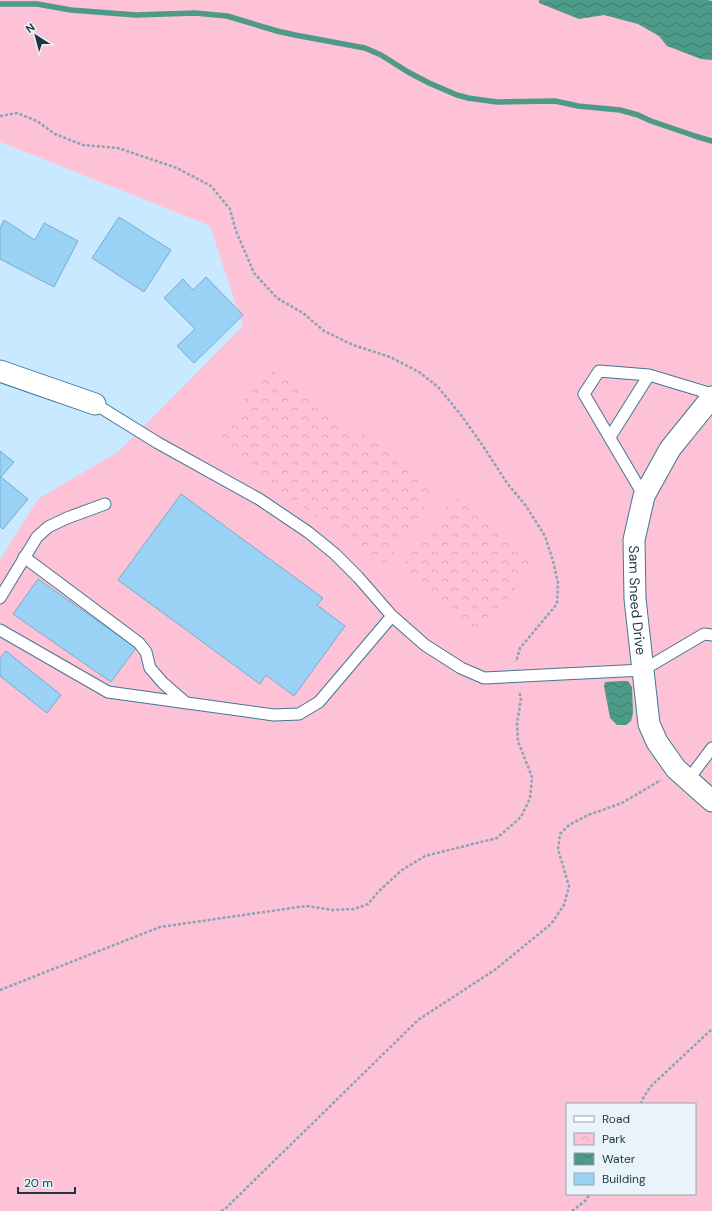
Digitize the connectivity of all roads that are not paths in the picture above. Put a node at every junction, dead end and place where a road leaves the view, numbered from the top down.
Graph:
1 (0, 371) edge
2 (649, 375) junction
3 (712, 395) edge
4 (95, 404) joint
5 (610, 438) junction
6 (644, 496) junction
7 (105, 504) dead end
8 (24, 557) junction
9 (0, 598) edge
10 (392, 616) junction
11 (0, 630) edge
12 (712, 635) edge
13 (643, 670) junction
14 (186, 703) junction
15 (712, 748) edge
16 (682, 774) junction
17 (712, 801) edge

1 - 4 street
2 - 3 lane
2 - 5 lane
2 - 5 lane
3 - 6 street, Sam Sneed Drive
4 - 10 lane
5 - 6 lane
6 - 13 street, Sam Sneed Drive
7 - 8 lane
8 - 9 lane
8 - 14 lane
10 - 13 lane
10 - 14 lane
11 - 14 lane
12 - 13 lane
13 - 16 street, Sam Sneed Drive
15 - 16 lane
16 - 17 street, Sam Sneed Drive

